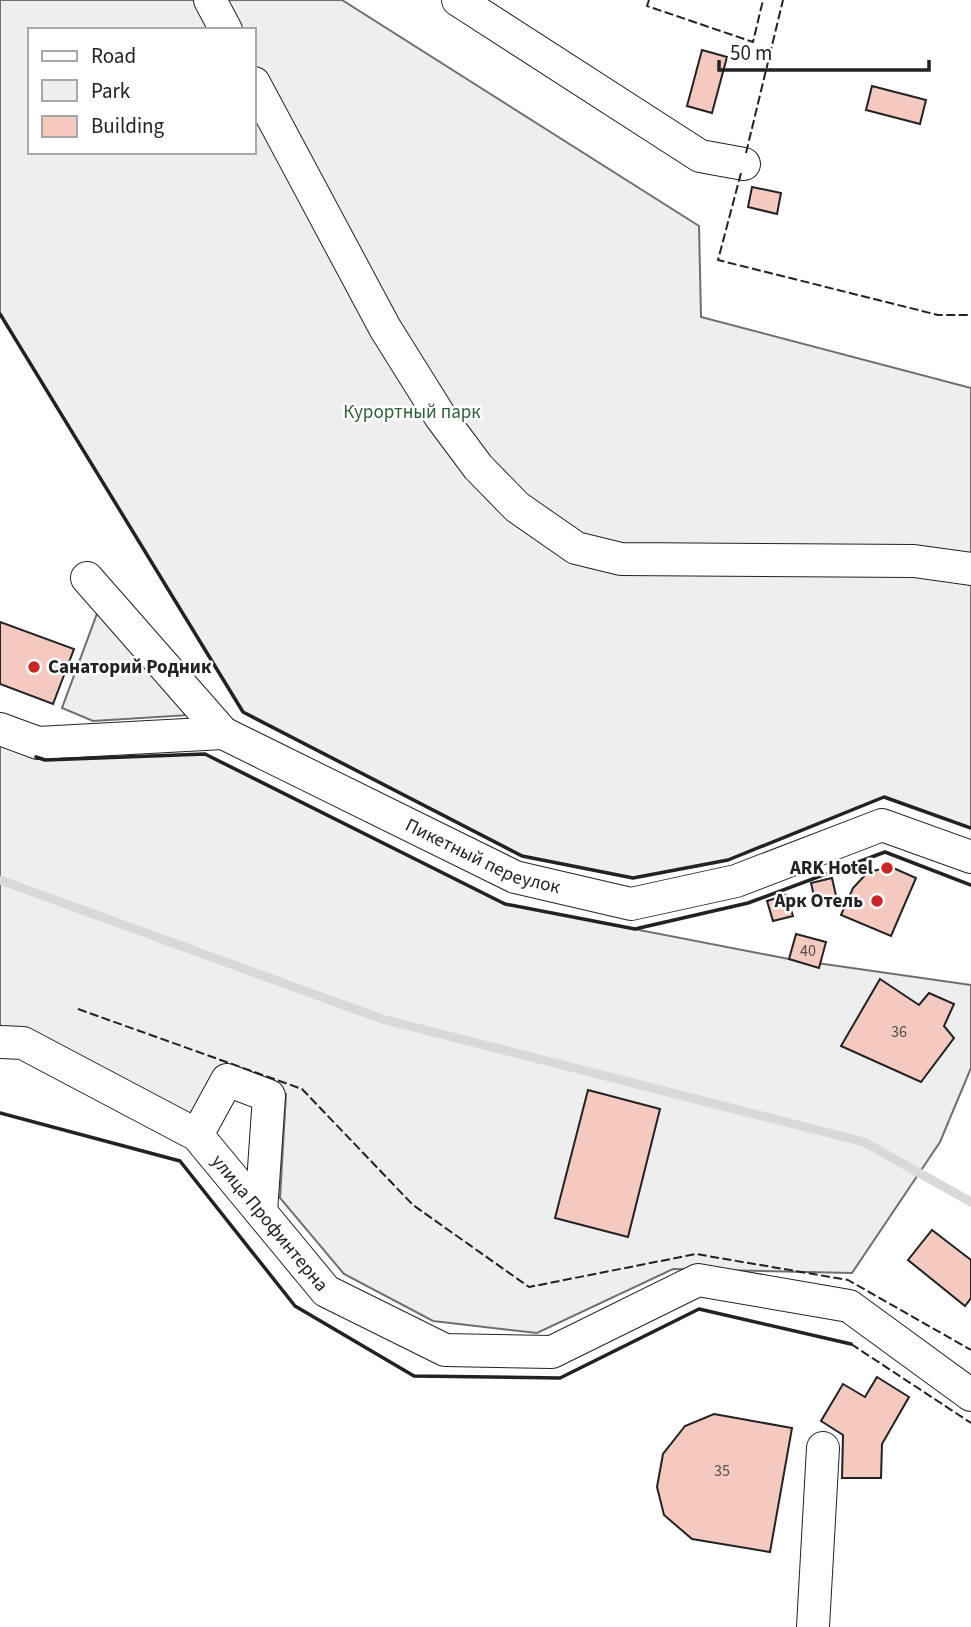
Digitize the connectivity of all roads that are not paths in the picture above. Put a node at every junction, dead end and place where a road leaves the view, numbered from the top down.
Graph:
1 (210, 0) edge
2 (458, 0) edge
3 (225, 28) edge
4 (256, 87) edge
5 (744, 164) dead end
6 (971, 569) edge
7 (87, 578) dead end
8 (0, 729) edge
9 (223, 733) junction
10 (971, 857) edge
11 (0, 1042) edge
12 (197, 1135) junction
13 (261, 1212) junction
14 (971, 1395) edge
15 (823, 1448) dead end
16 (813, 1627) edge

1 - 3 street
2 - 5 street
4 - 6 street
7 - 9 street
8 - 9 street, Пикетный переулок
9 - 10 street, Пикетный переулок
11 - 12 street, улица Профинтерна
12 - 13 street, улица Профинтерна
12 - 13 street
13 - 14 street, улица Профинтерна
15 - 16 street

